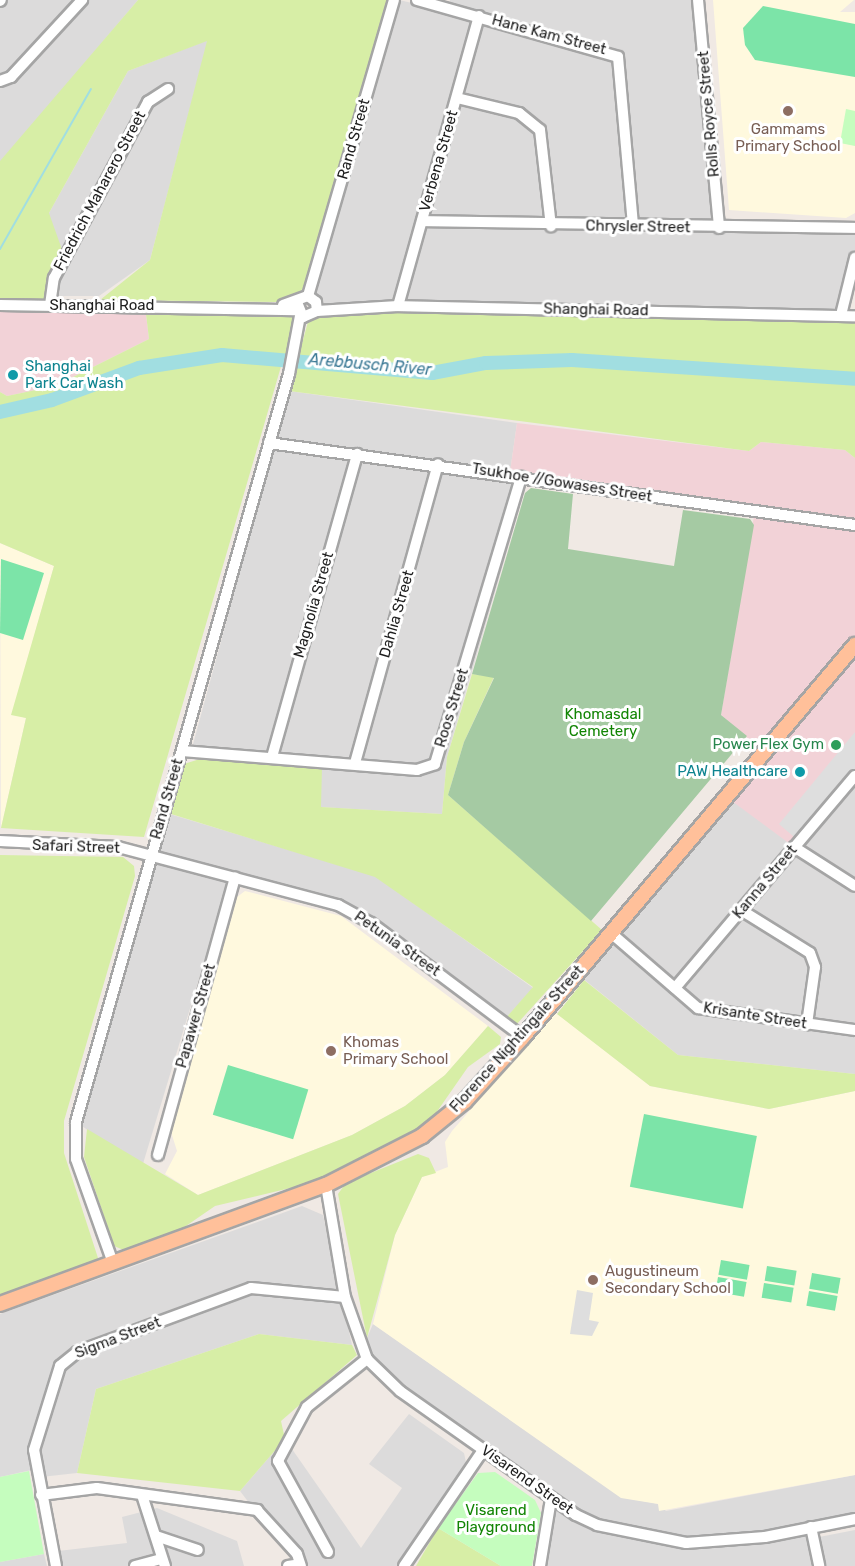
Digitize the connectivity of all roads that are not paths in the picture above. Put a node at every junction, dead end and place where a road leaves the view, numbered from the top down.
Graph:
1 (82, 0) edge
2 (394, 0) edge
3 (417, 0) edge
4 (698, 0) edge
5 (479, 16) junction
6 (0, 81) edge
7 (168, 88) dead end
8 (457, 98) junction
9 (422, 221) junction
10 (551, 226) junction
11 (633, 226) junction
12 (719, 228) junction
13 (855, 228) edge
14 (855, 258) edge
15 (0, 305) edge
16 (50, 305) junction
17 (398, 306) junction
18 (307, 307) junction
19 (842, 315) junction
20 (855, 315) edge
21 (269, 443) junction
22 (357, 454) junction
23 (438, 464) junction
24 (521, 477) junction
25 (855, 525) edge
26 (855, 645) edge
27 (182, 751) junction
28 (272, 757) junction
29 (355, 764) junction
30 (855, 776) edge
31 (851, 788) edge
32 (0, 841) edge
33 (795, 847) junction
34 (151, 854) junction
35 (235, 878) junction
36 (855, 886) edge
37 (741, 910) junction
38 (610, 933) junction
39 (675, 988) junction
40 (807, 1024) junction
41 (855, 1030) edge
42 (523, 1037) junction
43 (158, 1155) dead end
44 (326, 1185) junction
45 (113, 1263) junction
46 (345, 1297) junction
47 (0, 1304) edge
48 (367, 1359) junction
49 (483, 1450) junction
50 (41, 1495) junction
51 (142, 1495) junction
52 (551, 1498) junction
53 (855, 1519) edge
54 (812, 1527) junction
55 (156, 1536) junction
56 (198, 1550) dead end
57 (328, 1552) dead end
58 (164, 1563) edge
59 (300, 1565) edge
60 (56, 1566) edge
61 (135, 1566) edge
62 (288, 1566) edge
63 (404, 1566) edge
64 (540, 1566) edge
65 (819, 1566) edge

1 - 6 street
2 - 18 street, Rand Street
3 - 5 street, Hane Kam Street
4 - 12 street, Rolls Royce Street
5 - 8 street, Verbena Street
5 - 11 street, Hane Kam Street
7 - 16 street, Friedrich Maharero Street
8 - 9 street, Verbena Street
8 - 10 street
9 - 10 street, Chrysler Street
9 - 17 street, Verbena Street
10 - 11 street, Chrysler Street
11 - 12 street, Chrysler Street
12 - 13 street, Chrysler Street
14 - 19 street
15 - 16 street, Shanghai Road
16 - 18 street, Shanghai Road
17 - 18 street, Shanghai Road
17 - 19 street, Shanghai Road
18 - 21 street, Rand Street
19 - 20 street, Shanghai Road
21 - 22 street, Tsukhoe //Gowases Street
21 - 27 street, Rand Street
22 - 23 street, Tsukhoe //Gowases Street
22 - 28 street, Magnolia Street
23 - 24 street, Tsukhoe //Gowases Street
23 - 29 street, Dahlia Street
24 - 25 street, Tsukhoe //Gowases Street
24 - 29 street, Roos Street
26 - 38 main road, Florence Nightingale Street
27 - 28 street, Roos Street
27 - 34 street, Rand Street
28 - 29 street, Roos Street
30 - 31 street, Kanna Street
31 - 33 street, Kanna Street
32 - 34 street, Safari Street
33 - 36 street
33 - 37 street, Kanna Street
34 - 35 street, Petunia Street
34 - 45 street, Rand Street
35 - 42 street, Petunia Street
35 - 43 street, Papawer Street
37 - 39 street, Kanna Street
37 - 40 street
38 - 39 street, Krisante Street
38 - 42 main road, Florence Nightingale Street
39 - 40 street, Krisante Street
40 - 41 street, Krisante Street
42 - 44 main road, Florence Nightingale Street
44 - 45 main road, Florence Nightingale Street
44 - 46 street, Visarend Street
45 - 47 main road, Florence Nightingale Street
46 - 48 street, Visarend Street
46 - 50 street, Sigma Street
48 - 49 street, Visarend Street
48 - 57 street
49 - 52 street, Visarend Street
49 - 63 street
50 - 51 street
50 - 60 street, Sigma Street
51 - 55 street
51 - 59 street
52 - 54 street, Visarend Street
52 - 64 street
53 - 54 street, Visarend Street
54 - 65 street
55 - 56 street
55 - 58 street
58 - 61 street
59 - 62 street

